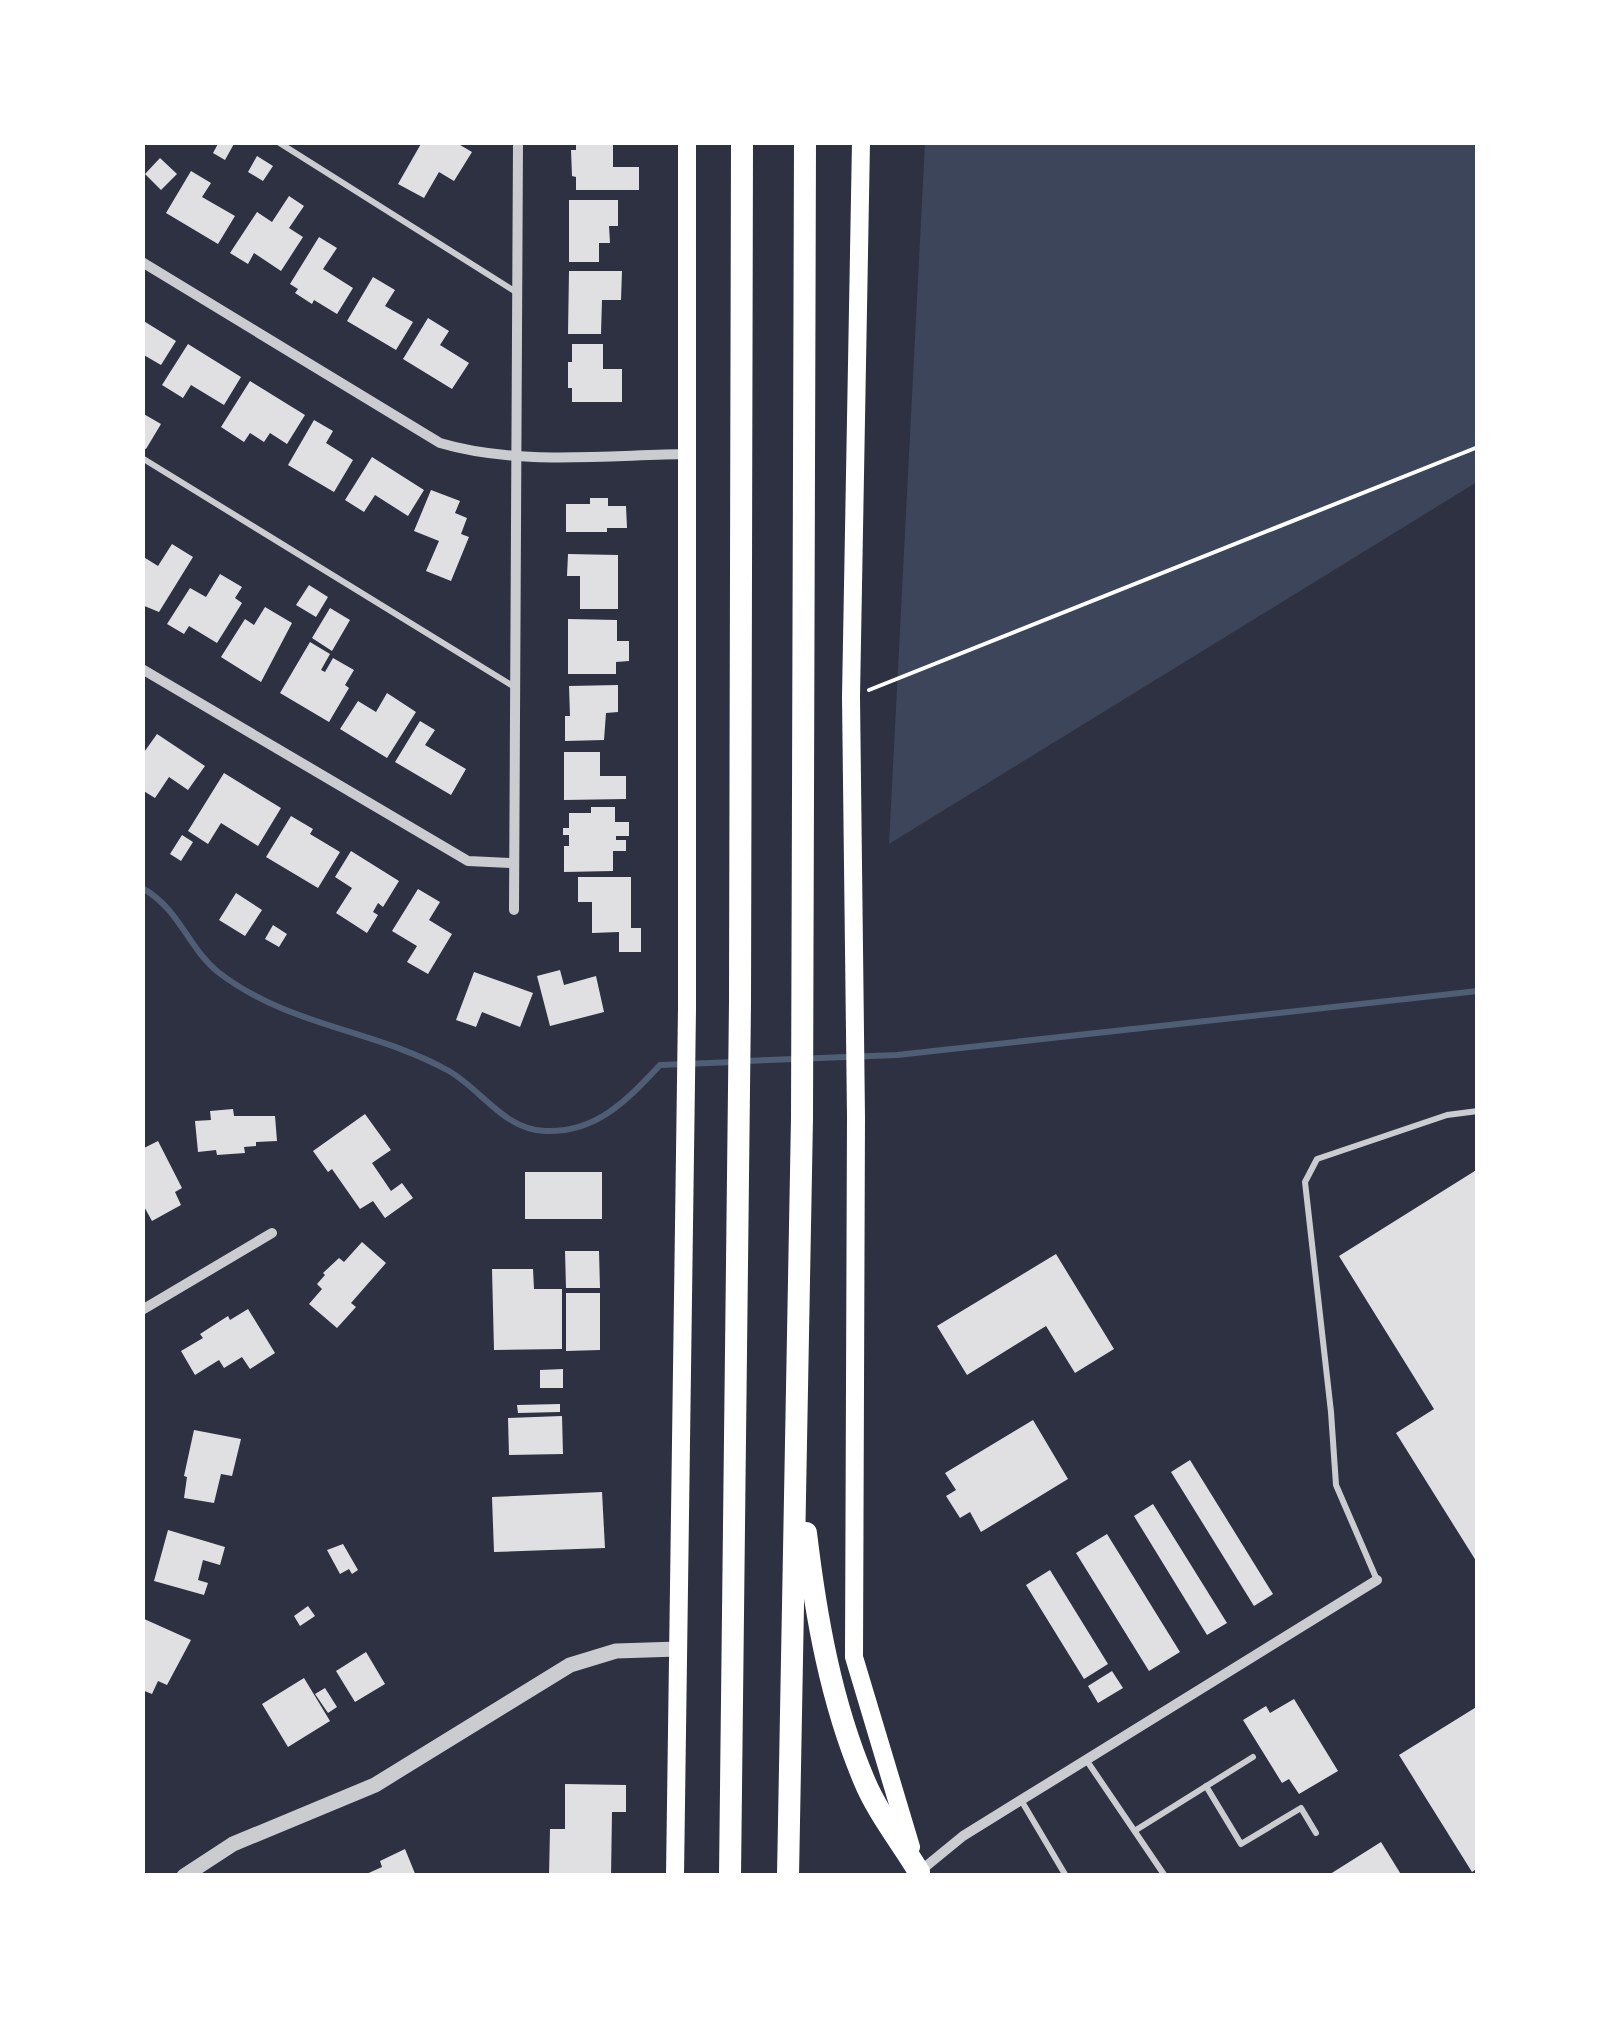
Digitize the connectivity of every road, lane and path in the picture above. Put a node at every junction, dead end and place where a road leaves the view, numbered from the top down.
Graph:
1 (278, 142) edge
2 (518, 142) edge
3 (687, 142) edge
4 (742, 142) edge
5 (806, 142) edge
6 (861, 142) edge
7 (142, 262) edge
8 (516, 292) junction
9 (1478, 447) edge
10 (688, 454) junction
11 (515, 456) junction
12 (142, 458) edge
13 (142, 669) edge
14 (516, 688) junction
15 (851, 697) junction
16 (512, 862) junction
17 (514, 910) dead end
18 (1478, 1111) edge
19 (272, 1233) dead end
20 (142, 1310) edge
21 (796, 1449) junction
22 (1377, 1580) joint
23 (678, 1648) junction
24 (1253, 1757) dead end
25 (1087, 1760) junction
26 (1206, 1786) junction
27 (1020, 1800) junction
28 (1136, 1830) junction
29 (1316, 1833) dead end
30 (190, 1874) edge
31 (920, 1874) edge
32 (675, 1876) edge
33 (730, 1876) edge
34 (788, 1876) edge
35 (1066, 1876) edge
36 (1165, 1876) edge

1 - 8 lane
2 - 8 street
3 - 10 main road
4 - 33 highway
5 - 21 highway
6 - 15 main road
7 - 11 street
8 - 11 street
9 - 15 path
10 - 11 street
10 - 23 main road
11 - 14 street
12 - 14 lane
13 - 16 street
14 - 16 street
15 - 31 main road
16 - 17 street
18 - 22 lane
19 - 20 street
21 - 31 highway
21 - 34 highway
22 - 25 street
23 - 30 street
23 - 32 main road
24 - 26 lane
25 - 27 street
25 - 28 lane
26 - 28 lane
26 - 29 lane
27 - 31 street
27 - 35 lane
28 - 36 lane

